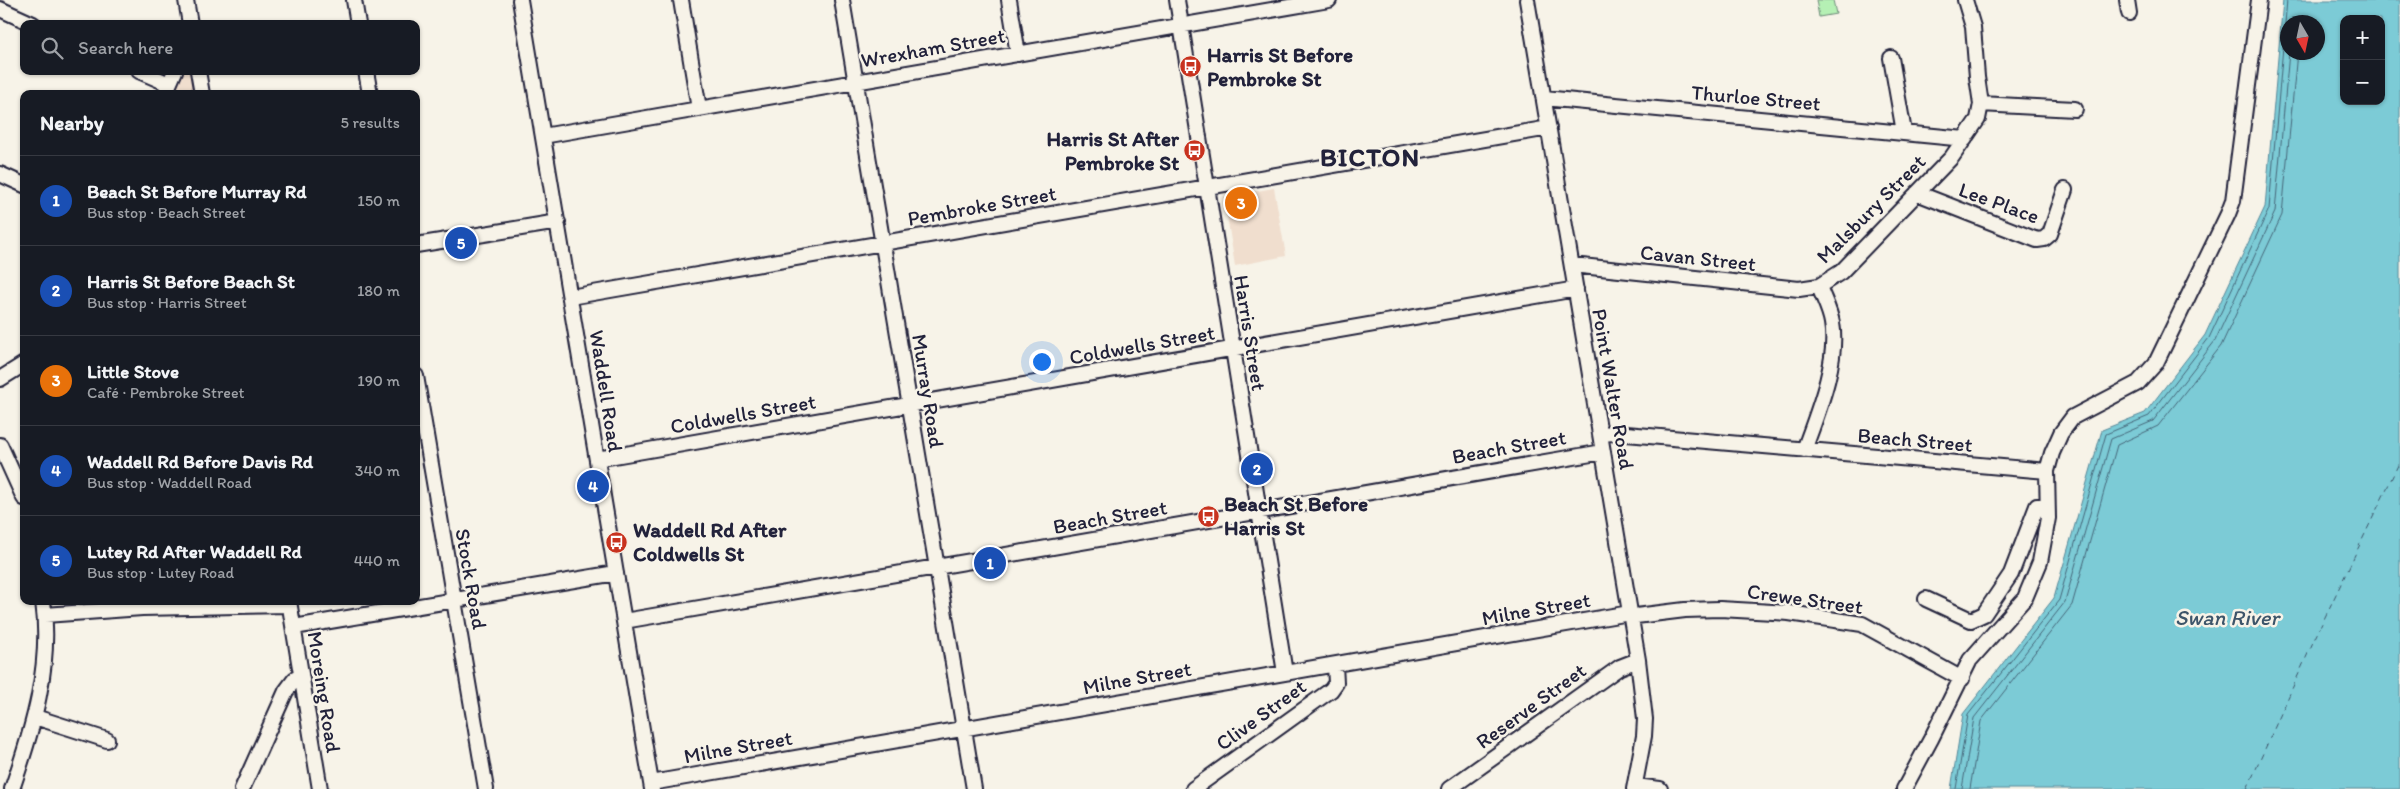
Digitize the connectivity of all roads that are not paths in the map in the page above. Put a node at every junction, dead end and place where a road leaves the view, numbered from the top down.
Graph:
1 (186, 0) edge
2 (354, 0) edge
3 (520, 0) edge
4 (681, 0) edge
5 (842, 0) edge
6 (1009, 0) edge
7 (1177, 0) edge
8 (1329, 0) edge
9 (1527, 0) edge
10 (1965, 0) edge
11 (2260, 0) edge
12 (0, 9) edge
13 (24, 20) edge
14 (189, 20) edge
15 (357, 20) edge
16 (1180, 26) junction
17 (1018, 54) junction
18 (1892, 58) dead end
19 (145, 75) edge
20 (173, 75) edge
21 (199, 75) edge
22 (367, 75) edge
23 (856, 82) junction
24 (167, 89) edge
25 (201, 90) edge
26 (369, 90) edge
27 (1544, 98) junction
28 (1981, 104) junction
29 (699, 109) junction
30 (2075, 109) dead end
31 (1548, 128) junction
32 (1904, 132) junction
33 (543, 136) junction
34 (1966, 139) junction
35 (0, 174) edge
36 (20, 183) edge
37 (1206, 188) junction
38 (2065, 190) dead end
39 (1917, 193) junction
40 (558, 222) junction
41 (883, 244) junction
42 (420, 247) edge
43 (1572, 265) junction
44 (1819, 286) junction
45 (1576, 289) junction
46 (570, 297) junction
47 (1232, 350) junction
48 (20, 367) edge
49 (0, 380) edge
50 (420, 400) edge
51 (910, 405) junction
52 (1600, 434) junction
53 (0, 445) edge
54 (1804, 450) junction
55 (1603, 452) junction
56 (597, 459) junction
57 (2047, 471) junction
58 (20, 489) edge
59 (2047, 506) junction
60 (1259, 511) junction
61 (936, 567) junction
62 (616, 573) junction
63 (1926, 599) dead end
64 (454, 601) junction
65 (230, 605) edge
66 (289, 605) edge
67 (44, 608) edge
68 (1630, 616) junction
69 (624, 621) junction
70 (294, 627) junction
71 (1638, 660) junction
72 (1335, 665) junction
73 (1285, 673) junction
74 (301, 677) junction
75 (1962, 679) junction
76 (34, 717) junction
77 (963, 728) junction
78 (107, 740) dead end
79 (651, 786) edge
80 (1635, 788) edge
81 (12, 789) edge
82 (242, 789) edge
83 (320, 789) edge
84 (486, 789) edge
85 (974, 789) edge
86 (1193, 789) edge
87 (1450, 789) edge
88 (1660, 789) edge
89 (1904, 789) edge

1 - 14 street
2 - 15 street
3 - 33 street, Waddell Road
4 - 29 street
5 - 23 street, Murray Road
6 - 17 street
7 - 16 street, Harris Street
8 - 16 street, Wrexham Street
9 - 27 street, Point Walter Road
10 - 28 street, Malsbury Street
11 - 57 street
12 - 13 street
16 - 17 street, Wrexham Street
16 - 37 street, Harris Street
17 - 23 street, Wrexham Street
18 - 32 street
19 - 24 street
20 - 24 street
21 - 25 street
22 - 26 street
23 - 29 street, Wrexham Street
23 - 41 street, Murray Road
27 - 31 street, Point Walter Road
27 - 32 street, Thurloe Street
28 - 30 street
28 - 34 street, Malsbury Street
29 - 33 street, Wrexham Street
31 - 37 street, Pembroke Street
31 - 43 street, Point Walter Road
32 - 34 street, Thurloe Street
33 - 40 street, Waddell Road
34 - 39 street, Malsbury Street
35 - 36 street
37 - 41 street, Pembroke Street
37 - 47 street, Harris Street
38 - 39 street, Lee Place
39 - 44 street, Malsbury Street
40 - 42 street
40 - 46 street, Waddell Road
41 - 46 street, Pembroke Street
41 - 51 street, Murray Road
43 - 44 street, Cavan Street
43 - 45 street, Point Walter Road
44 - 54 street, Malsbury Street
45 - 47 street, Coldwells Street
45 - 52 street, Point Walter Road
46 - 56 street, Waddell Road
47 - 51 street, Coldwells Street
47 - 60 street, Harris Street
48 - 49 street
50 - 64 street, Stock Road
51 - 56 street, Coldwells Street
51 - 61 street, Murray Road
52 - 54 street, Beach Street
52 - 55 street, Point Walter Road
53 - 58 street
54 - 57 street, Beach Street
55 - 60 street, Beach Street
55 - 68 street, Point Walter Road
56 - 62 street, Waddell Road
57 - 59 street
59 - 63 street
59 - 75 street
60 - 61 street, Beach Street
60 - 73 street, Harris Street
61 - 69 street, Beach Street
61 - 77 street, Murray Road
62 - 64 street
62 - 69 street, Waddell Road
64 - 70 street
64 - 84 street, Stock Road
65 - 67 street
66 - 70 street, Moreing Road
67 - 76 street
68 - 71 street, Point Walter Road
68 - 72 street, Milne Street
68 - 75 street, Crewe Street
69 - 79 street, Waddell Road
70 - 74 street, Moreing Road
71 - 80 street, Point Walter Road
71 - 87 street, Reserve Street
72 - 73 street, Milne Street
72 - 86 street, Clive Street
73 - 77 street, Milne Street
74 - 82 street
74 - 83 street, Moreing Road
75 - 89 street
76 - 78 street
76 - 81 street
77 - 79 street, Milne Street
77 - 85 street, Murray Road
80 - 88 street

